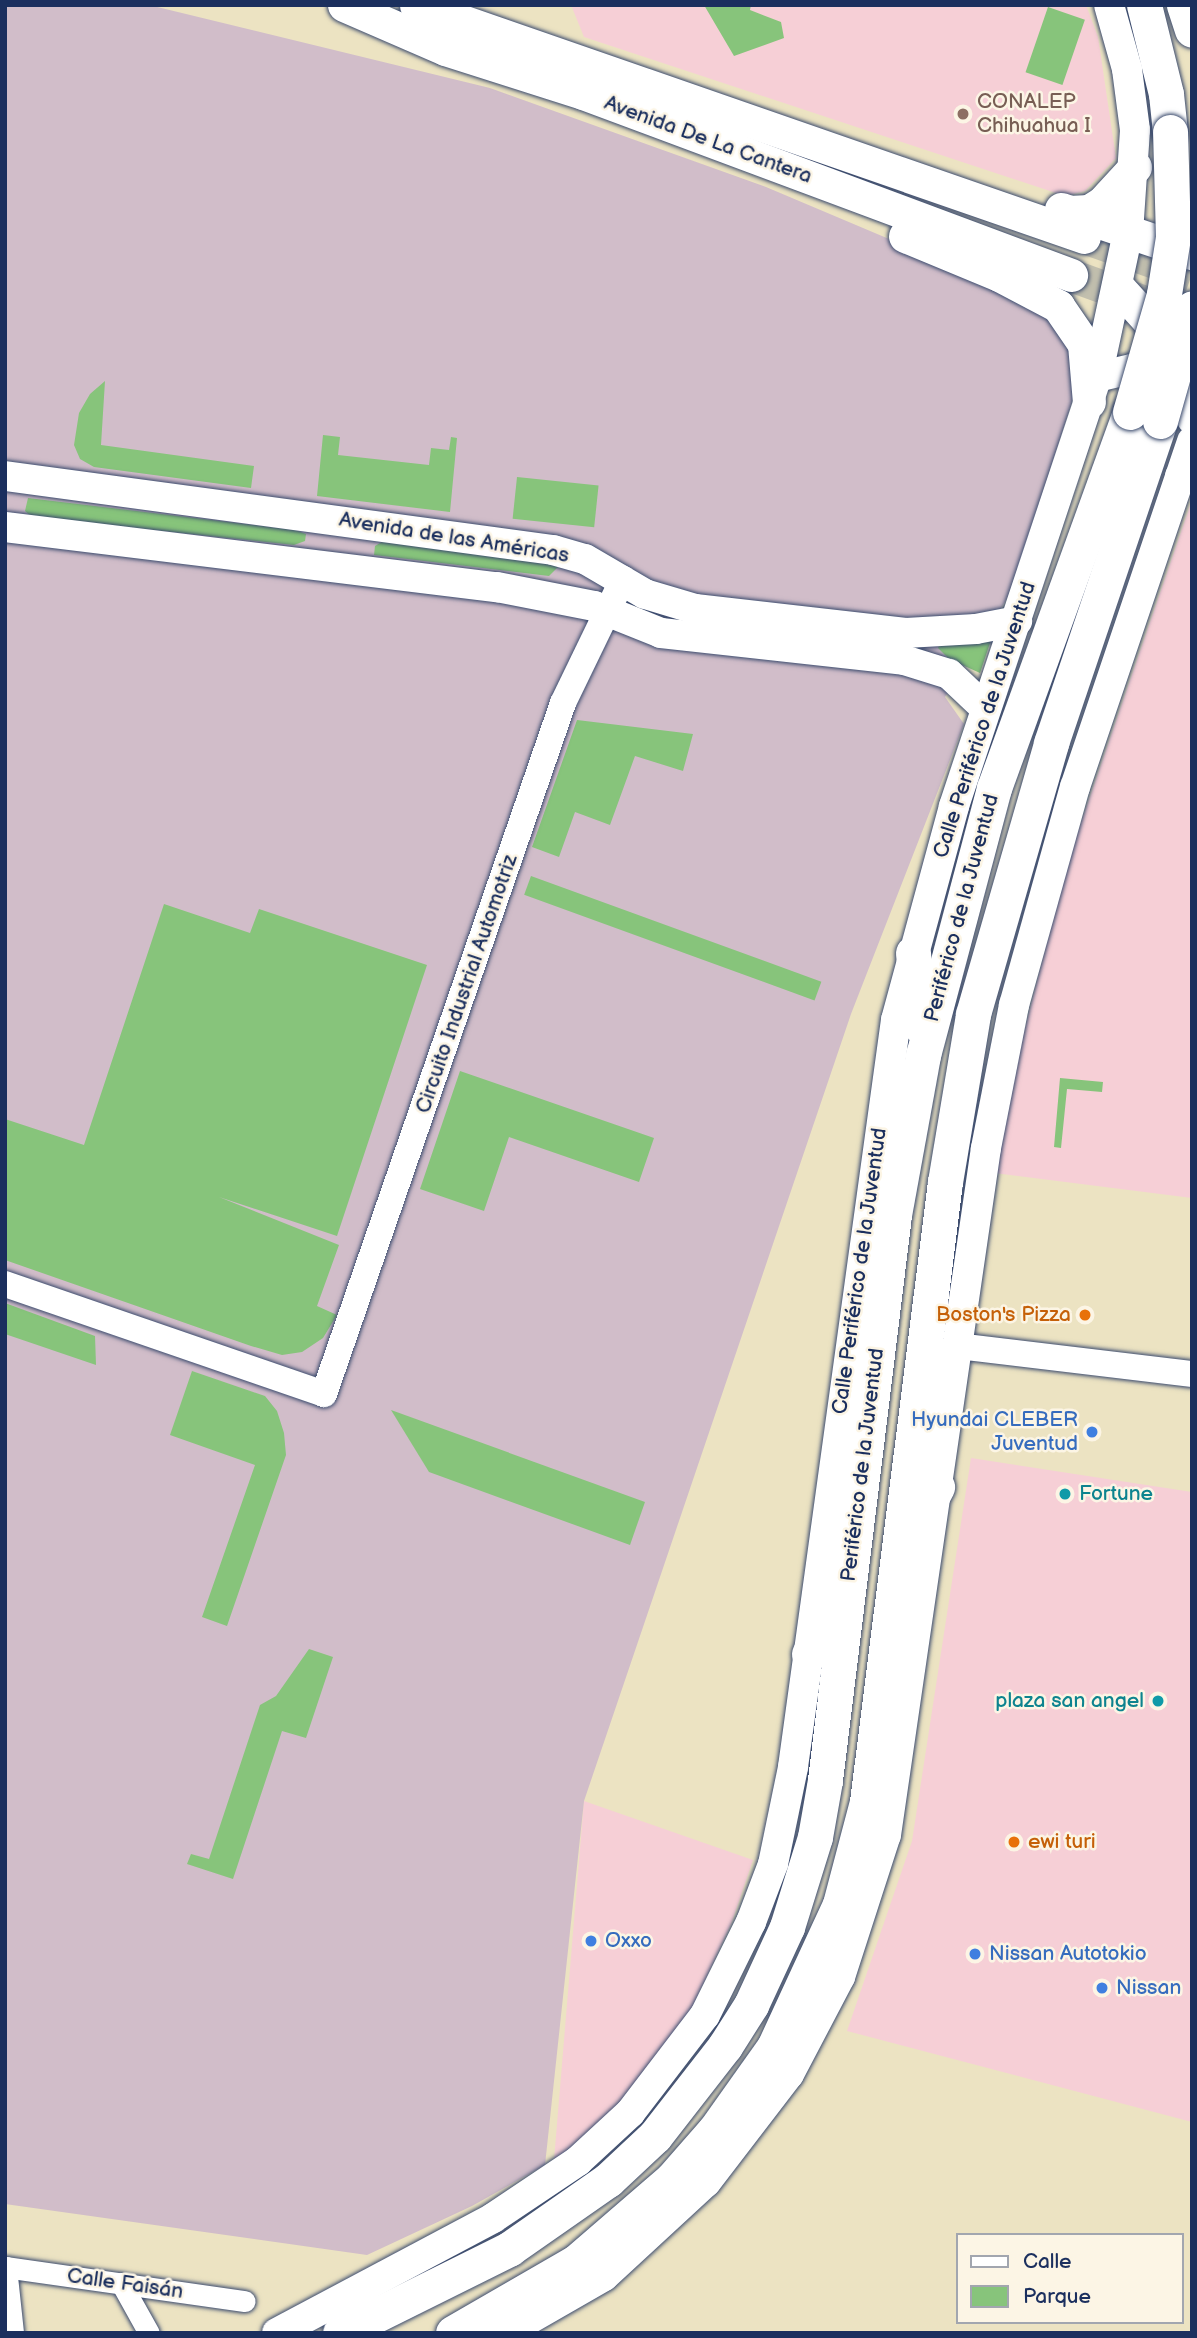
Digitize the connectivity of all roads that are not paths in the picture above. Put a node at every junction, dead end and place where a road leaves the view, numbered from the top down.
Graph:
1 (344, 5) edge
2 (416, 5) edge
3 (1109, 5) edge
4 (1144, 5) edge
5 (1184, 5) edge
6 (1192, 30) edge
7 (583, 93) junction
8 (1135, 170) junction
9 (1192, 224) edge
10 (1077, 225) junction
11 (1128, 233) junction
12 (1192, 253) edge
13 (1072, 275) tunnel mouth
14 (1118, 287) junction
15 (1192, 308) edge
16 (1192, 346) edge
17 (1093, 389) junction
18 (1161, 417) edge
19 (1192, 442) edge
20 (1186, 469) edge
21 (5, 476) edge
22 (345, 522) junction
23 (5, 527) edge
24 (341, 568) junction
25 (623, 579) junction
26 (609, 612) junction
27 (1017, 621) junction
28 (905, 647) junction
29 (985, 708) junction
30 (913, 953) junction
31 (923, 1055) junction
32 (5, 1284) edge
33 (957, 1346) junction
34 (1192, 1374) edge
35 (937, 1487) junction
36 (900, 1557) junction
37 (851, 1564) junction
38 (809, 1654) junction
39 (5, 2267) edge
40 (121, 2283) junction
41 (245, 2301) dead end
42 (13, 2333) edge
43 (149, 2333) edge
44 (277, 2333) edge
45 (341, 2333) edge
46 (453, 2333) edge
47 (505, 2333) edge

1 - 7 main road, Avenida De La Cantera
2 - 10 main road
3 - 8 main road, Calle Periférico de la Juventud
4 - 18 highway, bridge
5 - 6 highway
7 - 13 main road, Avenida De La Cantera
7 - 17 main road
8 - 9 main road
8 - 10 main road
8 - 11 main road, Calle Periférico de la Juventud
10 - 11 main road
11 - 12 main road
11 - 14 main road, Calle Periférico de la Juventud
14 - 16 main road
14 - 17 main road, Calle Periférico de la Juventud
15 - 18 highway, bridge
17 - 18 main road
17 - 27 main road, Calle Periférico de la Juventud
18 - 31 highway, Periférico de la Juventud
18 - 36 highway, Periférico de la Juventud
19 - 20 main road
20 - 33 main road
21 - 22 main road, Avenida de las Américas
22 - 24 main road
22 - 25 main road, Avenida de las Américas
23 - 24 main road, Avenida de las Américas
24 - 26 main road, Avenida de las Américas
25 - 26 street, Circuito Industrial Automotriz
25 - 28 main road, Avenida de las Américas
26 - 28 main road, Avenida de las Américas
26 - 32 street, Circuito Industrial Automotriz
27 - 28 main road, Avenida de las Américas
27 - 29 main road, Calle Periférico de la Juventud
28 - 29 main road, Avenida de las Américas
29 - 30 main road, Calle Periférico de la Juventud
30 - 31 highway
30 - 38 main road, Calle Periférico de la Juventud
31 - 37 highway, Periférico de la Juventud
33 - 34 street
33 - 35 main road
35 - 36 highway
35 - 47 main road
36 - 46 highway, Periférico de la Juventud
37 - 38 highway
37 - 45 highway, Periférico de la Juventud
38 - 44 main road, Calle Periférico de la Juventud
39 - 40 street, Calle Faisán
39 - 42 street
40 - 41 street, Calle Faisán
40 - 43 street

